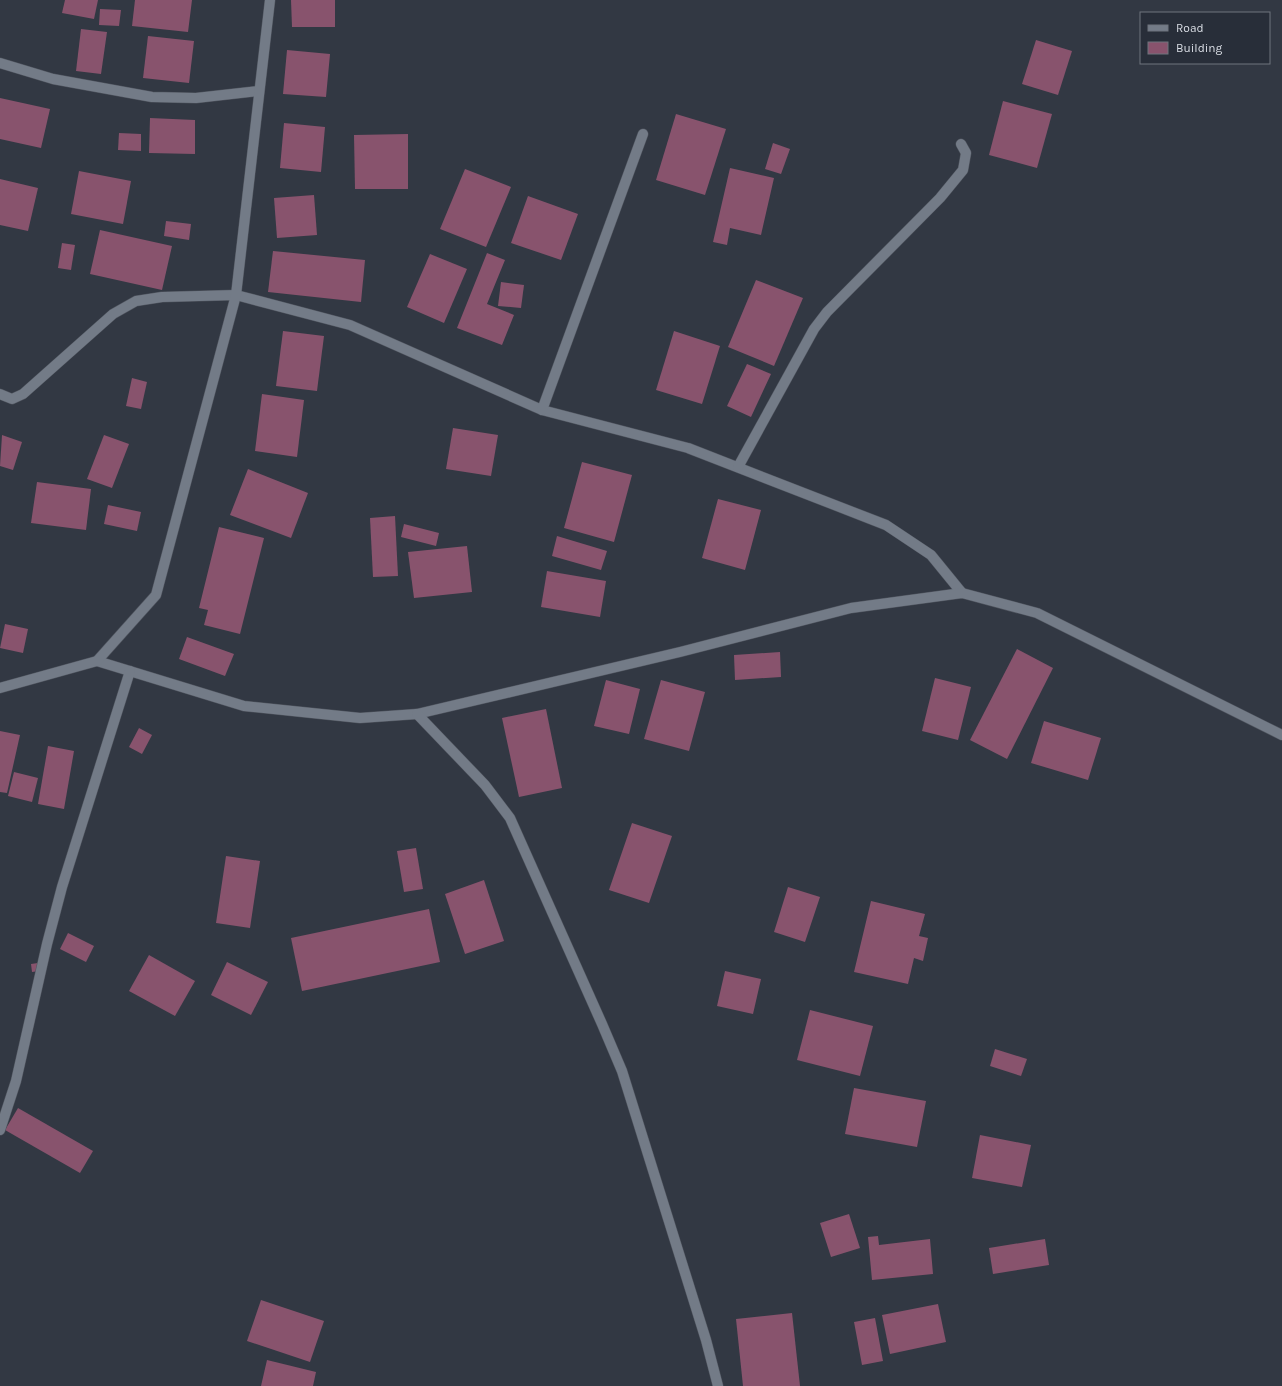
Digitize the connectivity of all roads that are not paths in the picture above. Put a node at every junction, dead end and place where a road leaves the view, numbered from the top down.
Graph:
1 (270, 0) edge
2 (0, 63) edge
3 (259, 91) junction
4 (644, 134) dead end
5 (961, 144) dead end
6 (236, 295) junction
7 (0, 394) edge
8 (542, 410) junction
9 (738, 467) junction
10 (962, 593) junction
11 (97, 661) junction
12 (130, 671) junction
13 (0, 688) edge
14 (417, 714) junction
15 (1282, 735) edge
16 (0, 1130) edge
17 (718, 1386) edge

1 - 3 street
2 - 3 street
3 - 6 street
4 - 8 street
5 - 9 street
6 - 7 street
6 - 8 street
6 - 11 street
8 - 9 street
9 - 10 street
10 - 14 street
10 - 15 street
11 - 12 street
11 - 13 street
12 - 14 street
12 - 16 street
14 - 17 street

